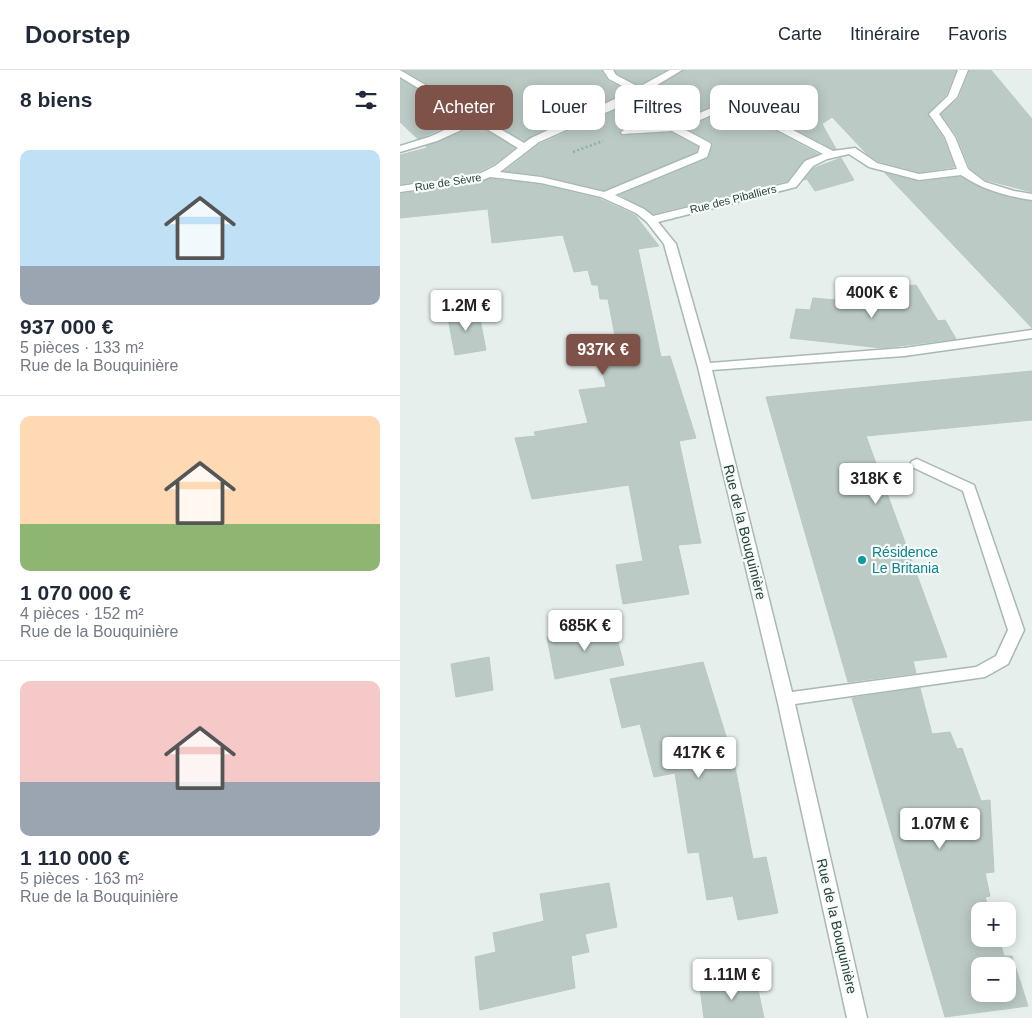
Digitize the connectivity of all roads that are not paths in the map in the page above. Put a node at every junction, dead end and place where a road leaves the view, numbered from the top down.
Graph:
1 (608, 70) edge
2 (677, 70) edge
3 (963, 70) edge
4 (401, 71) edge
5 (423, 85) edge
6 (627, 85) edge
7 (650, 85) edge
8 (615, 105) edge
9 (700, 116) edge
10 (453, 130) edge
11 (496, 130) edge
12 (650, 130) edge
13 (678, 130) edge
14 (626, 132) dead end
15 (525, 148) junction
16 (400, 150) edge
17 (833, 154) junction
18 (963, 171) junction
19 (489, 174) junction
20 (400, 189) edge
21 (605, 195) junction
22 (1032, 197) edge
23 (651, 220) junction
24 (1032, 334) edge
25 (705, 367) junction
26 (917, 464) dead end
27 (786, 699) junction
28 (857, 1018) edge

1 - 6 street
2 - 7 street, Rue de Sèvre
3 - 18 street
4 - 5 street
8 - 15 street, Rue de Sèvre
9 - 17 street, Rue des Piballiers
10 - 16 street
11 - 15 street
12 - 14 street, Rue des Piballiers
13 - 21 street
15 - 19 street, Rue de Sèvre
17 - 18 street, Rue des Piballiers
17 - 23 street, Rue des Piballiers
18 - 22 street
19 - 20 street, Rue de Sèvre
19 - 21 street, Rue de la Bouquinière
21 - 23 street, Rue de la Bouquinière
23 - 25 street, Rue de la Bouquinière
24 - 25 street
25 - 27 street, Rue de la Bouquinière
26 - 27 street
27 - 28 street, Rue de la Bouquinière

